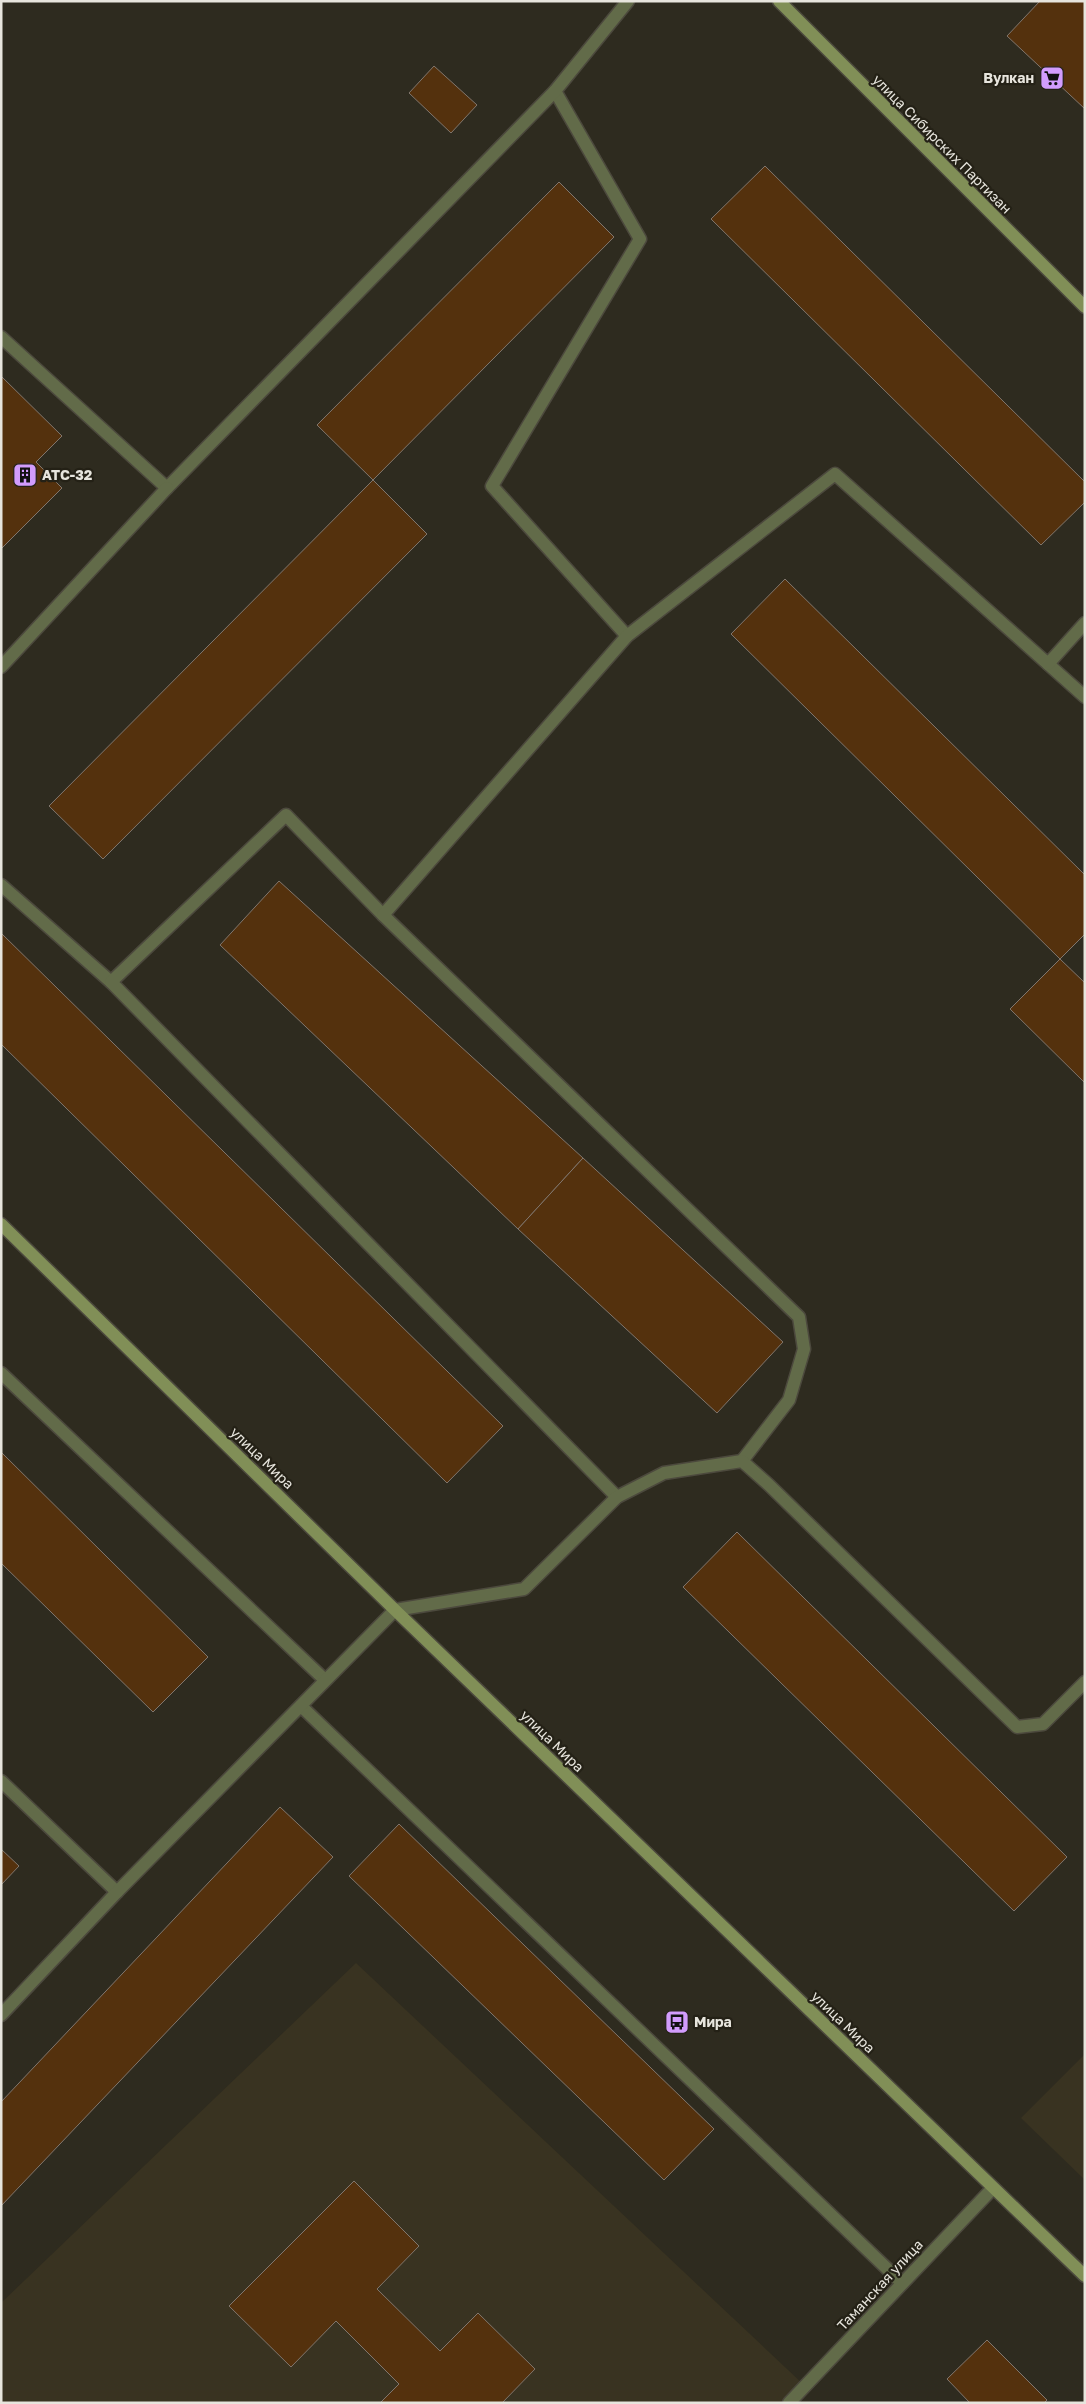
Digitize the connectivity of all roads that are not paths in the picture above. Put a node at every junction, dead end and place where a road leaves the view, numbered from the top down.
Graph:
1 (628, 1) edge
2 (779, 1) edge
3 (555, 91) junction
4 (1085, 308) edge
5 (1, 337) edge
6 (167, 488) junction
7 (1085, 623) edge
8 (627, 636) junction
9 (1048, 664) junction
10 (1, 667) edge
11 (1085, 697) edge
12 (1, 886) edge
13 (383, 914) junction
14 (111, 982) junction
15 (1, 1224) edge
16 (1, 1373) edge
17 (742, 1461) junction
18 (617, 1497) junction
19 (395, 1610) junction
20 (325, 1680) junction
21 (1085, 1682) edge
22 (302, 1706) junction
23 (1, 1781) edge
24 (117, 1892) junction
25 (1, 2015) edge
26 (992, 2188) junction
27 (1085, 2276) edge
28 (902, 2283) junction
29 (789, 2403) edge

1 - 3 street
2 - 4 main road, улица Сибирских Партизан
3 - 6 street
3 - 8 street
5 - 6 street
6 - 10 street
7 - 9 street
8 - 9 street
8 - 13 street
9 - 11 street
12 - 14 street
13 - 14 street
13 - 17 street
14 - 18 street
15 - 19 main road, улица Мира
16 - 20 street
17 - 18 street
17 - 21 street
18 - 19 street
19 - 20 street
19 - 26 main road, улица Мира
20 - 22 street
22 - 24 street
22 - 28 street
23 - 24 street
24 - 25 street
26 - 27 main road, улица Мира
26 - 28 street, Таманская улица
28 - 29 street, Таманская улица

